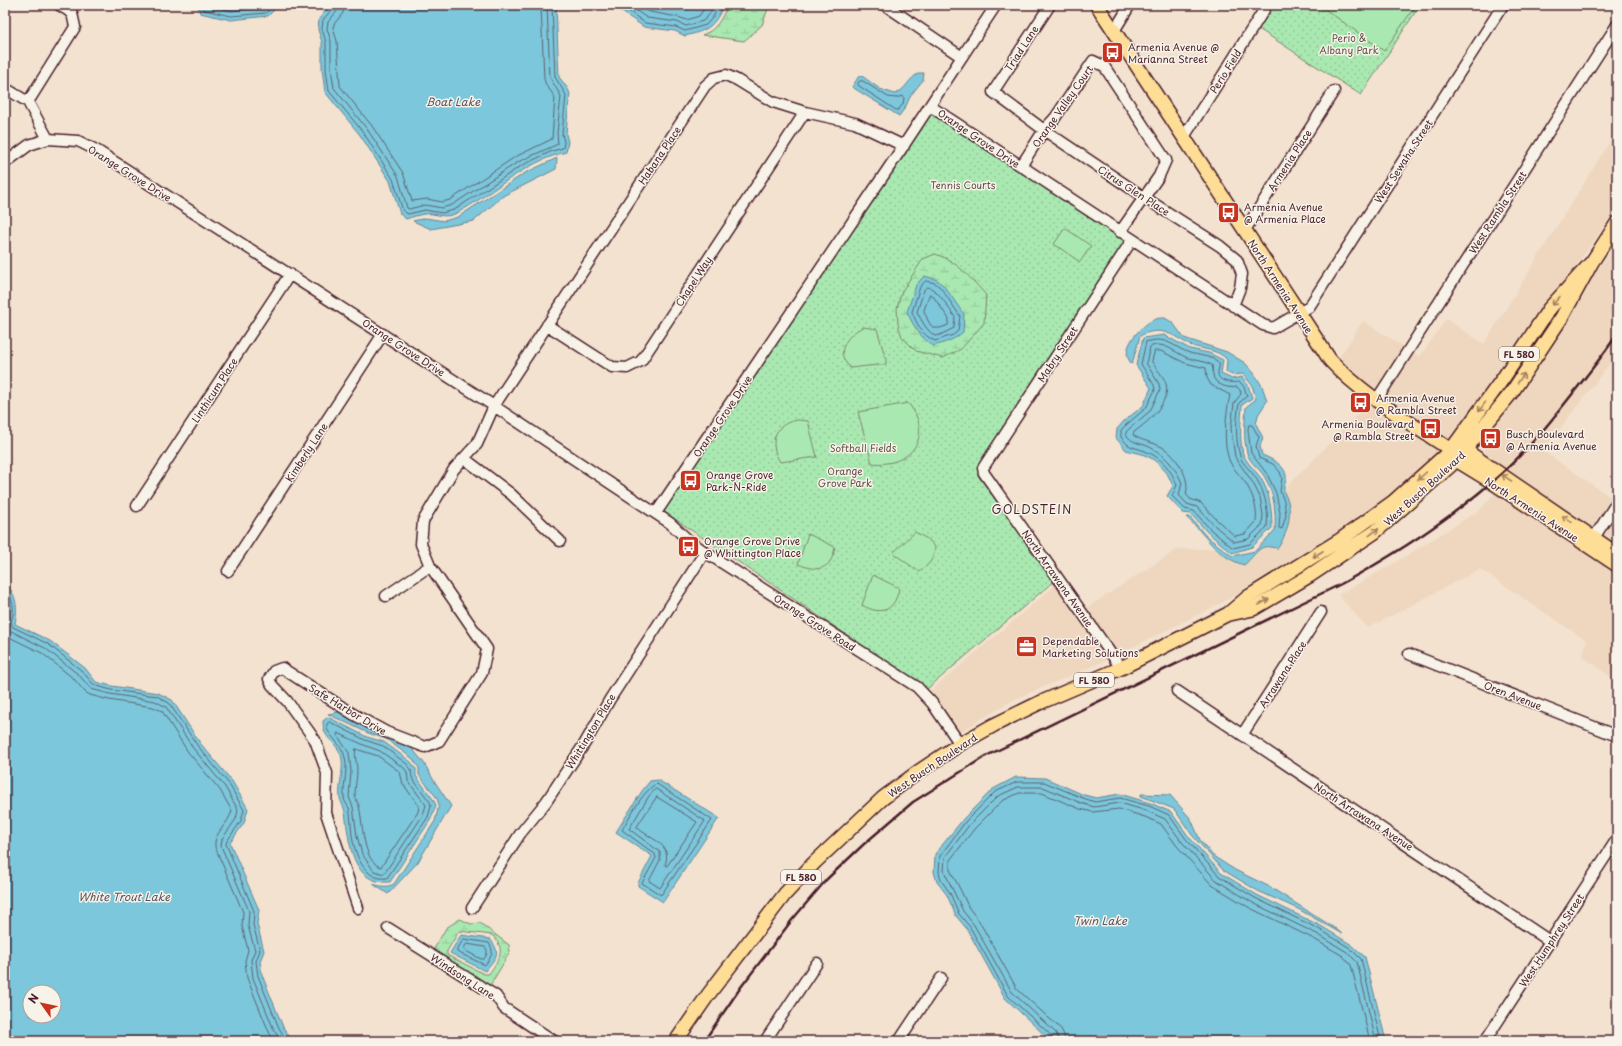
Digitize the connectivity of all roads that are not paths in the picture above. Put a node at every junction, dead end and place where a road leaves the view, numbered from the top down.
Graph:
1 (59, 5) edge
2 (886, 5) edge
3 (996, 5) edge
4 (1050, 5) edge
5 (1097, 5) edge
6 (1130, 5) edge
7 (1267, 5) edge
8 (1503, 5) edge
9 (1617, 25) edge
10 (1114, 31) junction
11 (962, 57) junction
12 (5, 88) edge
13 (1334, 91) dead end
14 (993, 92) joint
15 (28, 102) junction
16 (930, 106) junction
17 (805, 112) junction
18 (1044, 130) junction
19 (1184, 137) junction
20 (48, 139) junction
21 (904, 146) junction
22 (5, 162) edge
23 (1020, 166) junction
24 (1143, 197) junction
25 (1617, 223) edge
26 (1245, 230) junction
27 (1120, 232) junction
28 (1132, 240) junction
29 (1592, 262) junction
30 (290, 274) junction
31 (1233, 306) junction
32 (1299, 313) junction
33 (547, 325) junction
34 (383, 334) junction
35 (1377, 399) junction
36 (494, 406) junction
37 (1466, 450) junction
38 (1454, 455) junction
39 (465, 459) junction
40 (983, 468) joint
41 (1617, 502) edge
42 (137, 506) dead end
43 (656, 513) junction
44 (560, 541) dead end
45 (1591, 542) junction
46 (705, 552) junction
47 (1617, 554) edge
48 (1617, 565) edge
49 (430, 566) junction
50 (228, 571) dead end
51 (386, 596) dead end
52 (1322, 612) dead end
53 (1409, 654) dead end
54 (1121, 668) junction
55 (1177, 691) dead end
56 (1242, 735) junction
57 (1617, 736) edge
58 (960, 744) junction
59 (1617, 839) edge
60 (358, 908) dead end
61 (472, 908) dead end
62 (388, 928) dead end
63 (1550, 942) junction
64 (817, 963) dead end
65 (941, 978) dead end
66 (554, 1041) edge
67 (676, 1041) edge
68 (765, 1041) edge
69 (899, 1041) edge
70 (1485, 1041) edge

1 - 15 street
2 - 11 street
3 - 11 street
4 - 14 street, Triad Lane
5 - 10 main road, North Armenia Avenue
6 - 10 street
7 - 19 street, Perio Field
8 - 32 street, West Sewaha Street
9 - 35 street, West Rambla Street
10 - 19 main road, North Armenia Avenue
11 - 16 street
12 - 15 street
13 - 26 street, Armenia Place
14 - 18 street, Citrus Glen Place
15 - 20 street
16 - 21 street, Orange Grove Drive
16 - 23 street, Orange Grove Drive
17 - 21 street, Habana Place
17 - 33 street, Habana Place
17 - 33 street, Chapel Way
18 - 23 street, Orange Valley Court
18 - 24 street, Citrus Glen Place
18 - 24 street, Orange Valley Court
19 - 26 main road, North Armenia Avenue
20 - 22 street, Orange Grove Drive
20 - 30 street, Orange Grove Drive
21 - 43 street, Orange Grove Drive
23 - 27 street, Orange Grove Drive
24 - 27 street, Orange Valley Court
24 - 31 street, Citrus Glen Place
25 - 29 main road, West Busch Boulevard / FL 580
26 - 32 main road, North Armenia Avenue
27 - 28 street, Orange Grove Drive
28 - 31 street, Orange Grove Drive
28 - 40 street, Mabry Street
37 -> 29 main road, West Busch Boulevard / FL 580
29 -> 38 main road, West Busch Boulevard / FL 580
30 - 34 street, Orange Grove Drive
30 - 42 street, Linthicum Place
31 - 32 street, Orange Grove Drive
32 - 35 main road, North Armenia Avenue
33 - 36 street, Habana Place
34 - 36 street, Orange Grove Drive
34 - 50 street, Kimberly Lane
35 - 38 main road, North Armenia Avenue
36 - 39 street, Safe Harbor Drive
36 - 43 street, Orange Grove Drive
37 - 38 main road
45 -> 37 main road, North Armenia Avenue
38 - 45 main road, North Armenia Avenue
38 - 54 main road, West Busch Boulevard / FL 580
39 - 44 street
39 - 49 street, Safe Harbor Drive
40 - 54 street, North Arrawana Avenue
41 - 45 street
43 - 46 street, Orange Grove Road
45 - 47 main road, North Armenia Avenue
45 - 48 main road, North Armenia Avenue
46 - 58 street, Orange Grove Road
46 - 61 street, Whittington Place
49 - 51 street
49 - 60 street, Safe Harbor Drive
52 - 56 street, Arrawana Place
53 - 57 street, Oren Avenue
54 - 58 main road, West Busch Boulevard / FL 580
55 - 56 street, North Arrawana Avenue
56 - 63 street, North Arrawana Avenue
58 - 67 main road, West Busch Boulevard / FL 580
59 - 63 street, West Humphrey Street
62 - 66 street, Windsong Lane
63 - 70 street, West Humphrey Street
64 - 68 street
65 - 69 street

